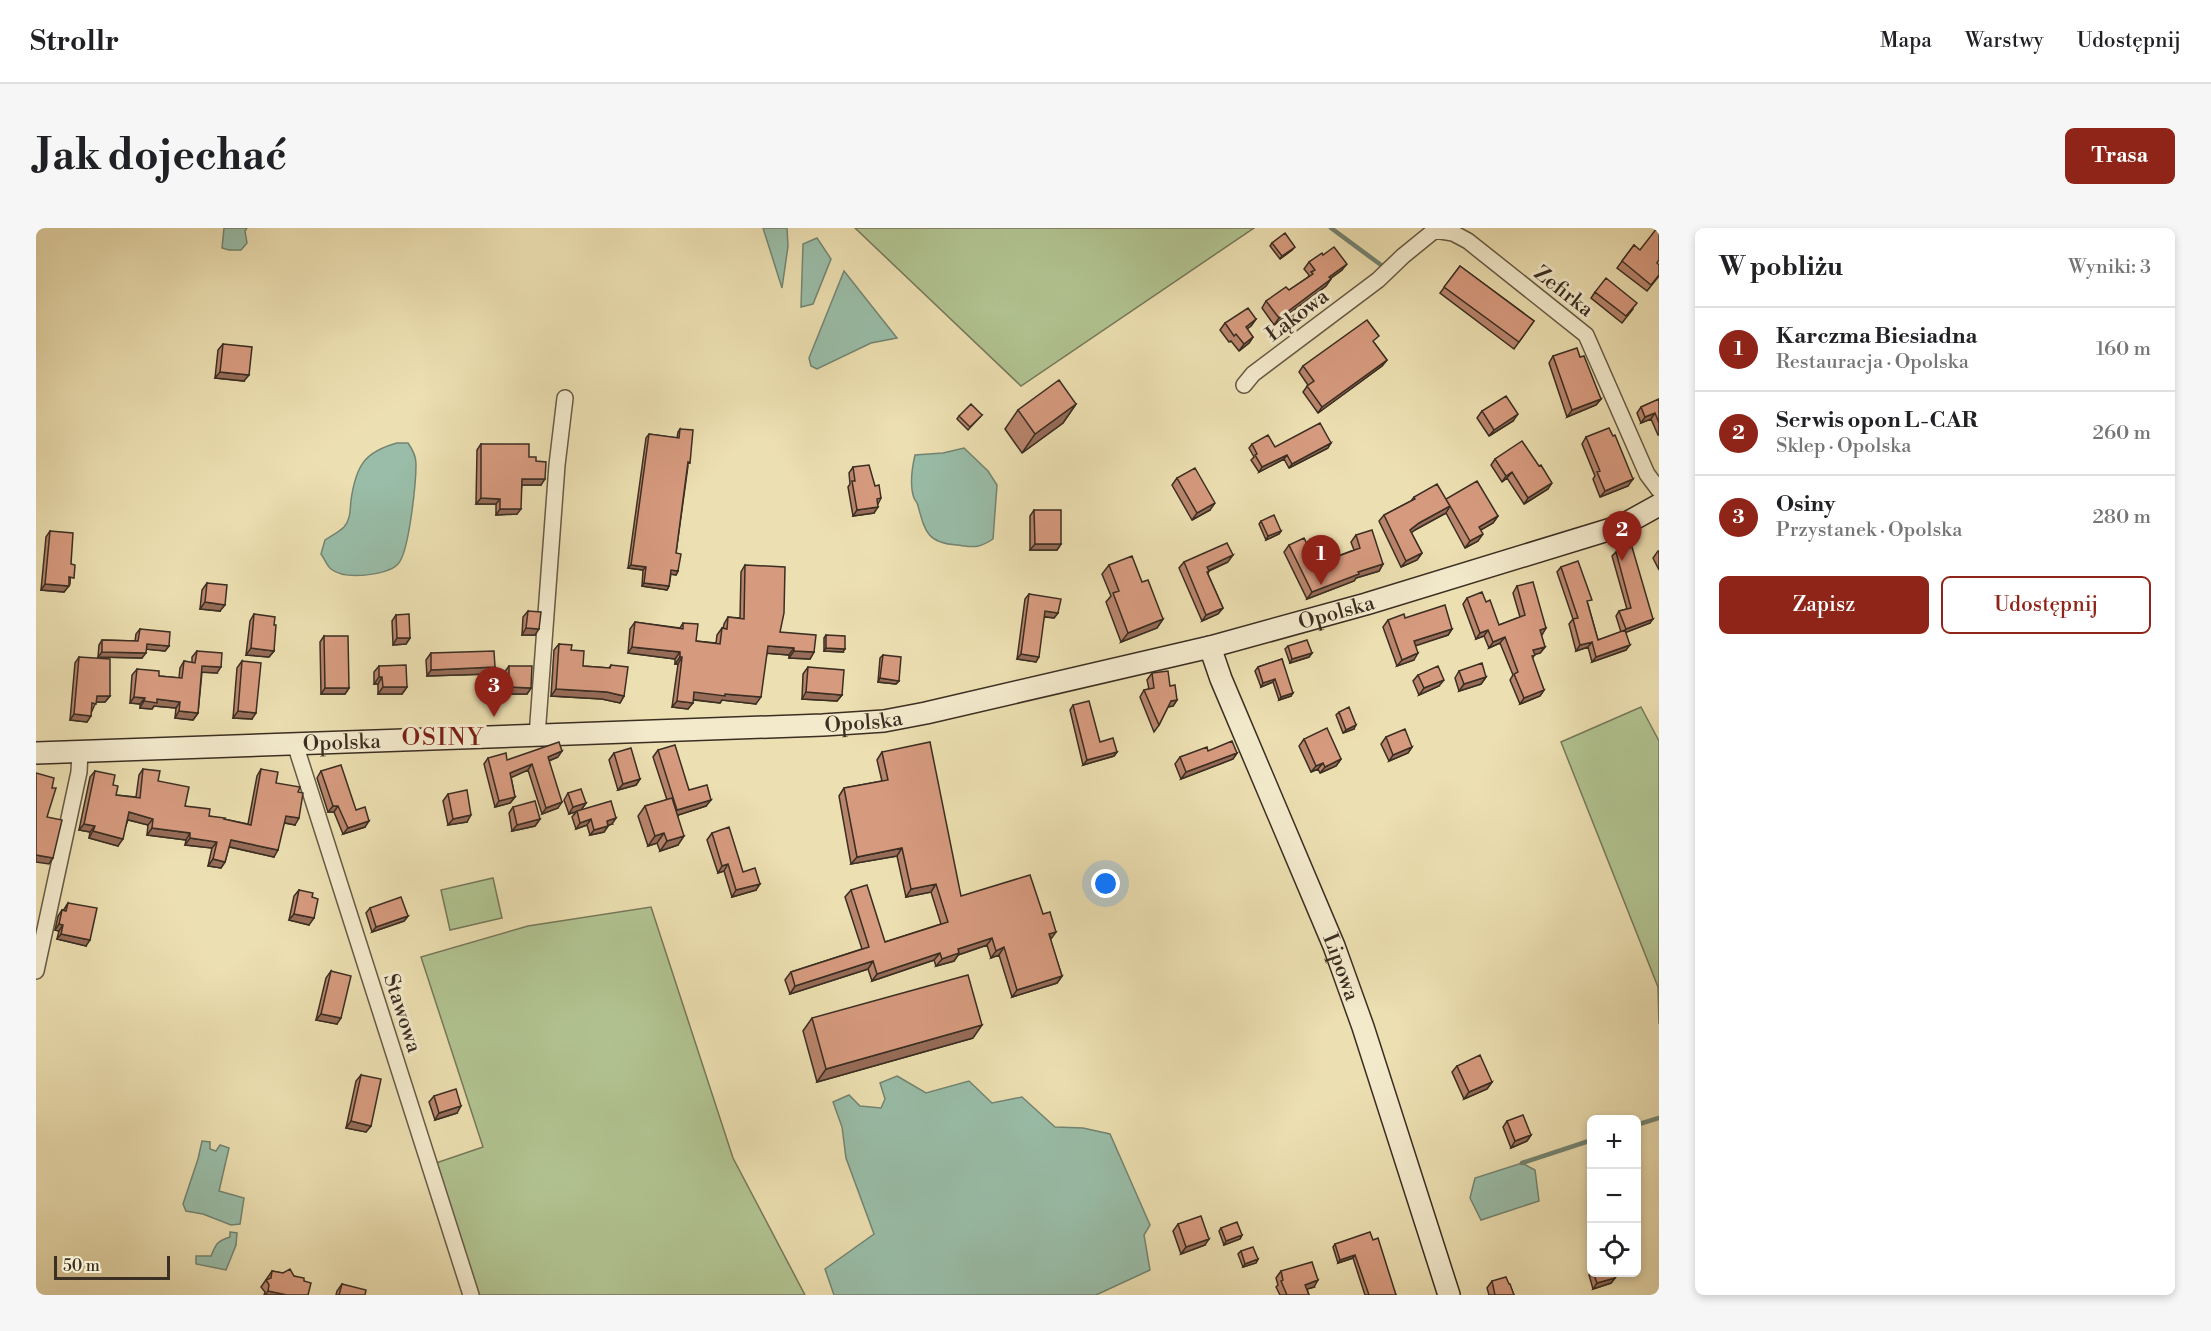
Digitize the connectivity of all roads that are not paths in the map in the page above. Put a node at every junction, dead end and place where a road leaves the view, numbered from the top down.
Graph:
1 (1378, 280) joint
2 (1244, 386) dead end
3 (565, 398) dead end
4 (1659, 490) edge
5 (1659, 505) edge
6 (1210, 647) junction
7 (537, 736) junction
8 (295, 744) junction
9 (80, 752) junction
10 (36, 753) edge
11 (36, 970) edge
12 (471, 1295) edge
13 (1449, 1295) edge

1 - 2 street, Łąkowa
1 - 4 street, Zefirka
3 - 7 street
5 - 6 street, Opolska
6 - 7 street, Opolska
6 - 13 street, Lipowa
7 - 8 street, Opolska
8 - 9 street, Opolska
8 - 12 street, Stawowa
9 - 10 street, Opolska
9 - 11 street

